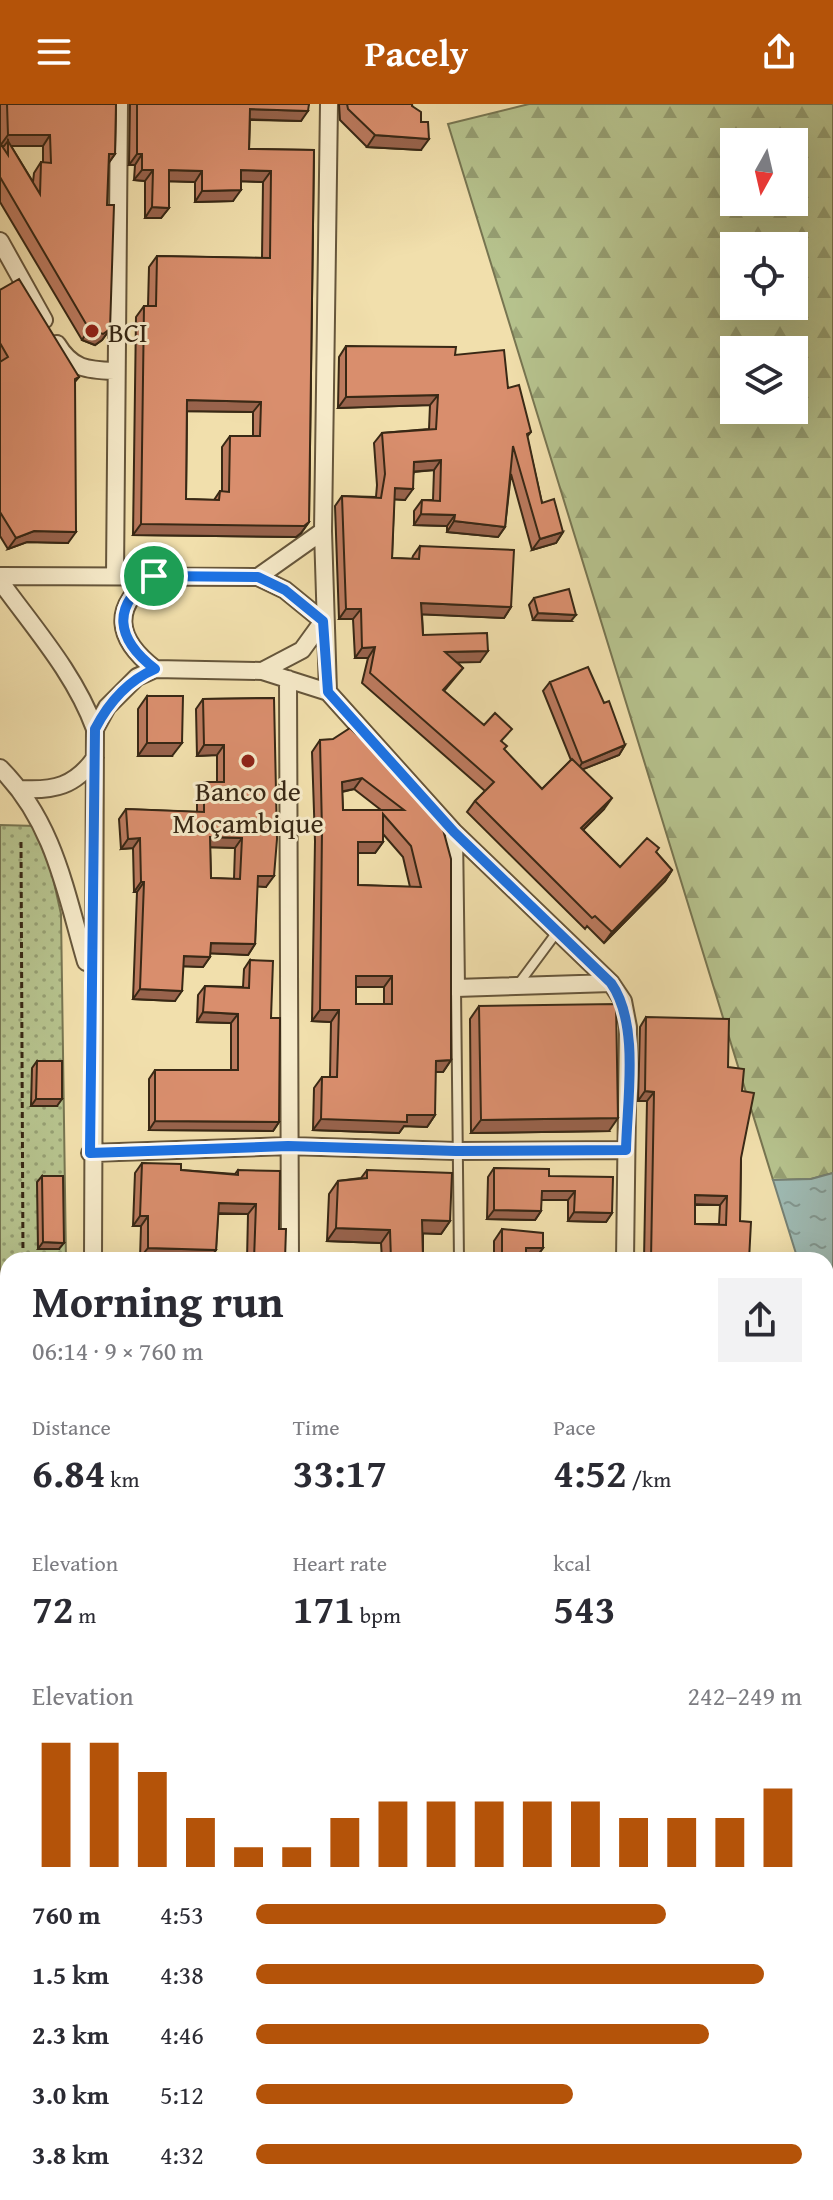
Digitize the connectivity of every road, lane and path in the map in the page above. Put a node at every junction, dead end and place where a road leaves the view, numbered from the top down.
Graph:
1 (119, 104) edge
2 (329, 104) edge
3 (0, 241) edge
4 (5, 263) edge
5 (114, 371) junction
6 (323, 531) junction
7 (115, 576) junction
8 (154, 576) junction
9 (258, 577) junction
10 (0, 578) edge
11 (323, 621) junction
12 (155, 669) junction
13 (262, 671) junction
14 (288, 679) junction
15 (328, 692) junction
16 (95, 729) junction
17 (95, 758) junction
18 (0, 768) edge
19 (21, 789) junction
20 (454, 832) junction
21 (21, 842) dead end
22 (557, 932) junction
23 (91, 979) junction
24 (611, 983) junction
25 (456, 988) junction
26 (515, 988) junction
27 (288, 1146) junction
28 (626, 1150) junction
29 (456, 1151) junction
30 (90, 1153) junction
31 (23, 1252) edge
32 (93, 1252) edge
33 (290, 1252) edge
34 (459, 1252) edge
35 (625, 1252) edge

1 - 5 street
2 - 6 street
3 - 4 street
4 - 5 street
5 - 7 street
6 - 9 street
6 - 11 street
7 - 8 street
7 - 10 street
8 - 9 street
8 - 12 street
9 - 11 street
10 - 16 street
11 - 13 street
11 - 15 street
12 - 13 street
12 - 16 street
13 - 14 street
14 - 15 street
14 - 27 street
15 - 20 street
16 - 17 street
17 - 19 street
17 - 23 street
18 - 19 street
19 - 23 street
20 - 22 street
20 - 25 street
21 - 31 path
22 - 24 street
22 - 26 lane
23 - 30 street
24 - 26 street
24 - 28 street
25 - 26 street
25 - 29 lane
27 - 29 street
27 - 30 street
27 - 33 street
28 - 29 street
28 - 35 street
29 - 34 lane
30 - 32 street

